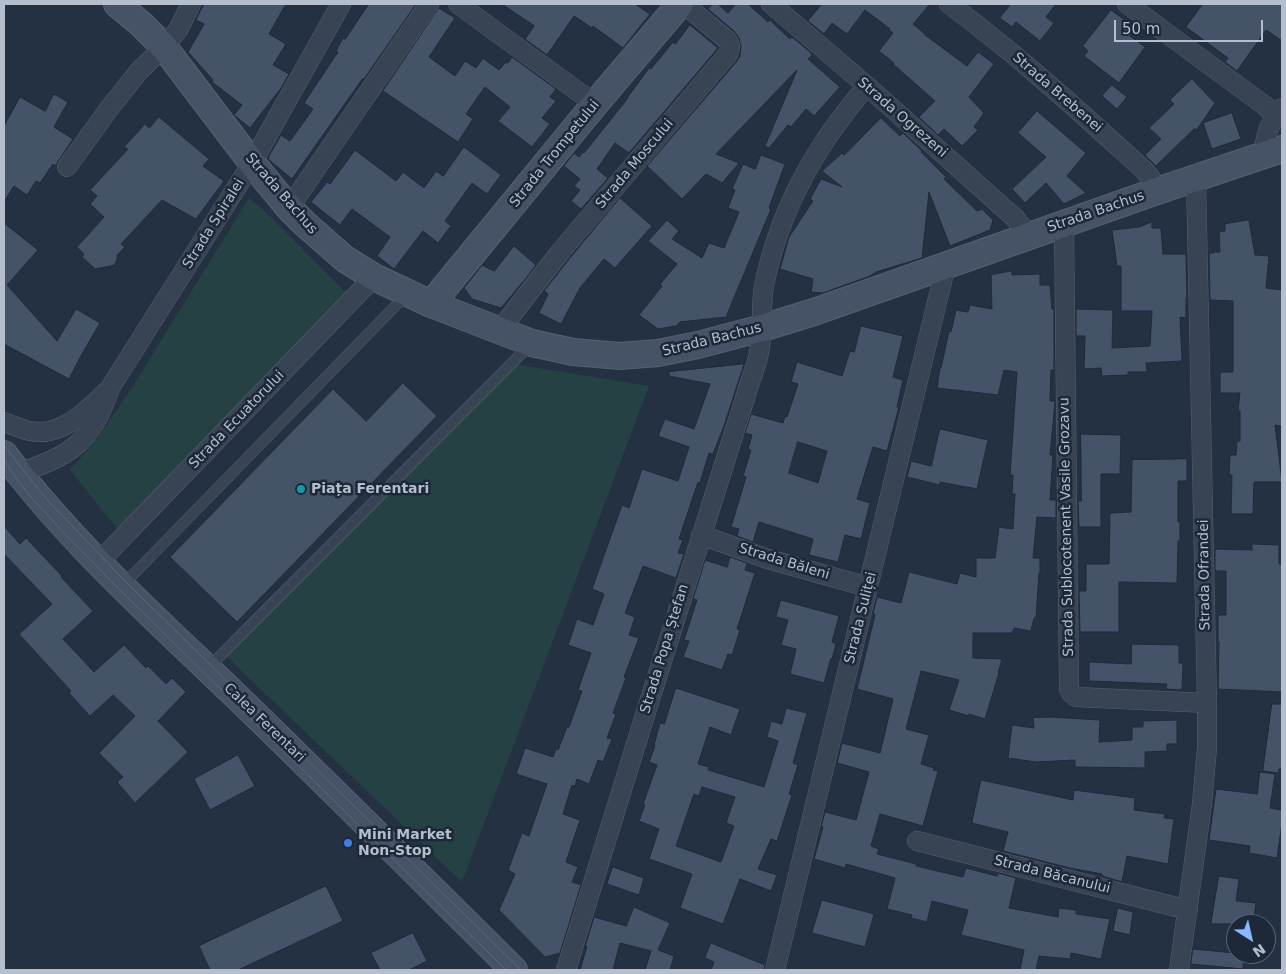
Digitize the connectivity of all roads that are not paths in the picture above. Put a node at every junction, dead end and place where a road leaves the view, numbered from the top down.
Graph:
1 (117, 4) edge
2 (191, 4) edge
3 (340, 4) edge
4 (428, 4) edge
5 (458, 4) edge
6 (771, 4) edge
7 (948, 4) edge
8 (1127, 4) edge
9 (674, 6) edge
10 (164, 47) junction
11 (867, 86) junction
12 (596, 104) junction
13 (1279, 111) edge
14 (1272, 152) edge
15 (252, 163) junction
16 (67, 167) dead end
17 (1196, 178) junction
18 (1157, 191) junction
19 (289, 208) junction
20 (1064, 224) junction
21 (1028, 236) junction
22 (946, 265) junction
23 (374, 277) junction
24 (407, 293) junction
25 (431, 304) junction
26 (762, 328) junction
27 (499, 331) junction
28 (532, 343) junction
29 (110, 388) junction
30 (4, 422) edge
31 (8, 468) edge
32 (701, 535) junction
33 (99, 562) junction
34 (122, 586) junction
35 (868, 587) junction
36 (208, 669) junction
37 (1208, 703) junction
38 (916, 841) dead end
39 (1188, 910) junction
40 (514, 970) edge
41 (566, 970) edge
42 (775, 970) edge
43 (1179, 970) edge

1 - 10 street, Strada Bachus
2 - 10 street
3 - 15 street, Strada Spiralei
4 - 19 street
5 - 12 street
6 - 11 street, Strada Ogrezeni
7 - 18 street, Strada Brebenei
8 - 13 street
9 - 12 street, Strada Trompetului
9 - 27 street, Strada Moscului
10 - 15 street, Strada Bachus
10 - 16 street
11 - 21 street, Strada Ogrezeni
11 - 26 street, Strada Popa Ștefan
12 - 25 street, Strada Trompetului
13 - 14 street, Strada Bachus
14 - 17 street, Strada Bachus
15 - 19 street, Strada Bachus
15 - 29 street, Strada Spiralei
17 - 18 street, Strada Bachus
17 - 37 street, Strada Ofrandei
18 - 20 street, Strada Bachus
19 - 23 street, Strada Bachus
20 - 21 street, Strada Bachus
20 - 37 street, Strada Sublocotenent Vasile Grozavu
21 - 22 street, Strada Bachus
22 - 26 street, Strada Bachus
22 - 35 street, Strada Suliței
23 - 24 street, Strada Bachus
23 - 33 street, Strada Ecuatorului
24 - 25 street, Strada Bachus
24 - 34 lane
25 - 27 street, Strada Bachus
26 - 28 street, Strada Bachus
26 - 32 street, Strada Popa Ștefan
27 - 28 street, Strada Bachus
28 - 36 lane
29 - 30 street, Strada Spiralei
29 - 31 street, Strada Spiralei
31 - 33 street, Calea Ferentari
32 - 35 street, Strada Băleni
32 - 41 street, Strada Popa Ștefan
33 - 34 street, Calea Ferentari
34 - 36 street, Calea Ferentari
35 - 42 street, Strada Suliței
36 - 40 street, Calea Ferentari
37 - 39 street, Strada Ofrandei
38 - 39 street, Strada Băcanului
39 - 43 street, Strada Ofrandei

